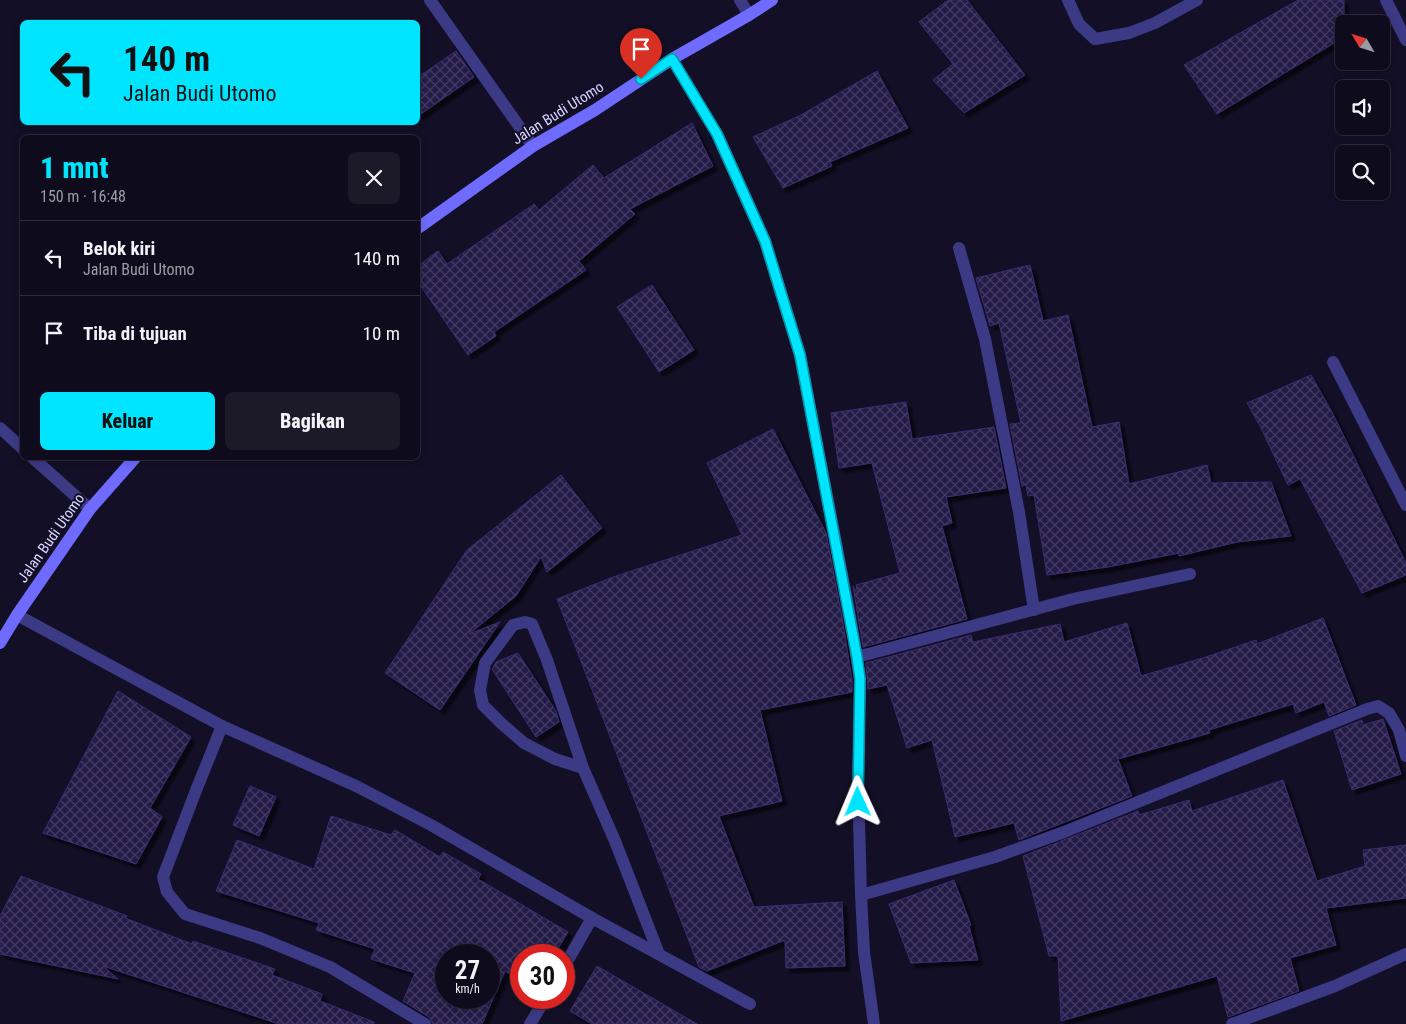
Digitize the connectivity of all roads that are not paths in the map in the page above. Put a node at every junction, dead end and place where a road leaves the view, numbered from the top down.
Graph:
1 (430, 0) edge
2 (740, 0) edge
3 (772, 0) edge
4 (1068, 0) edge
5 (1197, 0) edge
6 (1386, 0) edge
7 (749, 15) junction
8 (1406, 40) edge
9 (672, 59) junction
10 (533, 146) junction
11 (420, 227) edge
12 (959, 248) dead end
13 (1333, 362) dead end
14 (0, 428) edge
15 (20, 446) edge
16 (35, 460) edge
17 (133, 460) edge
18 (1406, 505) edge
19 (90, 509) junction
20 (1190, 574) dead end
21 (1034, 610) junction
22 (17, 615) junction
23 (0, 643) edge
24 (857, 657) junction
25 (222, 726) junction
26 (1406, 756) edge
27 (584, 768) junction
28 (861, 895) junction
29 (592, 918) junction
30 (575, 948) edge
31 (659, 954) junction
32 (1406, 954) edge
33 (750, 1004) dead end
34 (539, 1009) edge
35 (425, 1024) edge
36 (530, 1024) edge
37 (874, 1024) edge
38 (1232, 1024) edge

1 - 10 street
2 - 7 street
3 - 7 main road, Jalan Budi Utomo
4 - 5 street
6 - 8 street
7 - 9 main road, Jalan Budi Utomo
9 - 10 main road, Jalan Budi Utomo
9 - 24 street
10 - 11 main road, Jalan Budi Utomo
12 - 21 street
13 - 18 street
14 - 15 street
16 - 19 street
17 - 19 main road, Jalan Budi Utomo
19 - 22 main road, Jalan Budi Utomo
20 - 21 street
21 - 24 street
22 - 23 main road, Jalan Budi Utomo
22 - 25 street
24 - 28 street
25 - 29 street
25 - 35 street
26 - 28 street
27 - 27 street
27 - 31 street
28 - 37 street
29 - 30 street
29 - 31 street
31 - 33 street
32 - 38 street
34 - 36 street

